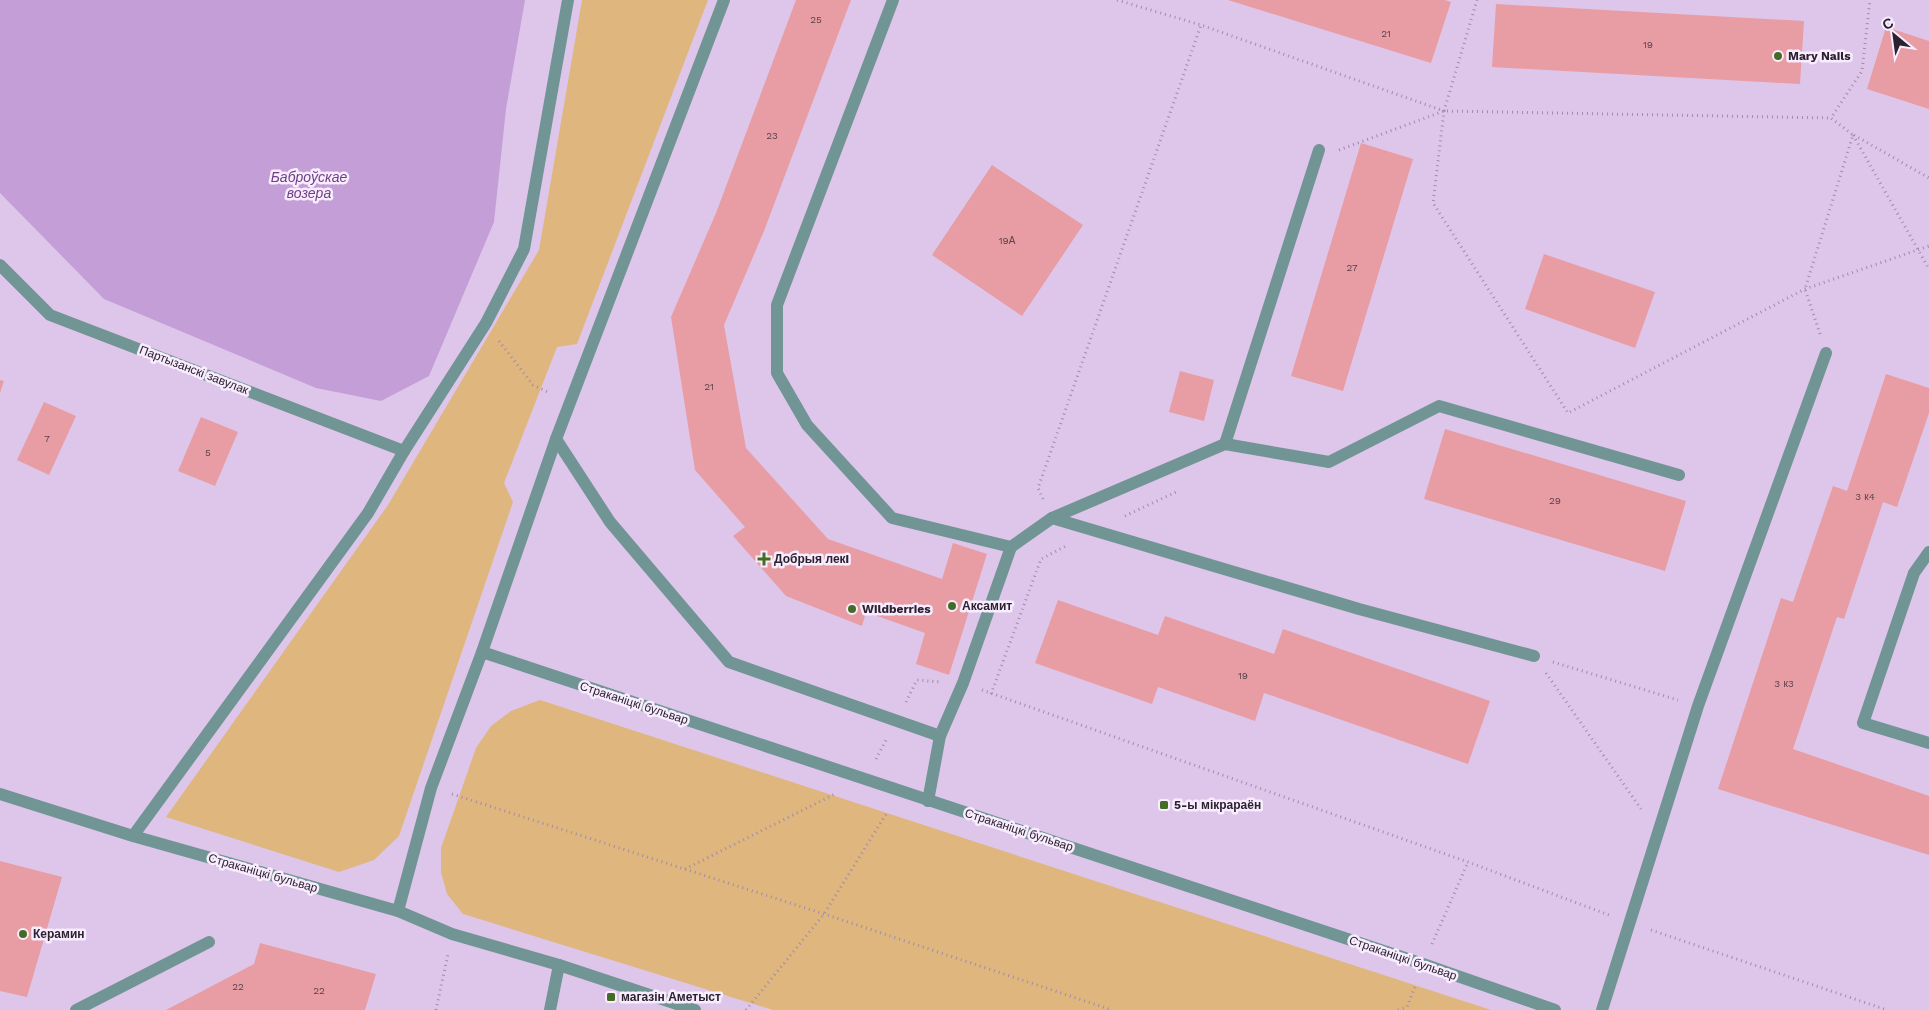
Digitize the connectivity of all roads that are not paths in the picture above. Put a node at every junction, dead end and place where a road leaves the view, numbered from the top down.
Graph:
1 (568, 0) edge
2 (724, 0) edge
3 (893, 0) edge
4 (1318, 150) dead end
5 (0, 266) edge
6 (1826, 353) road end
7 (556, 439) junction
8 (1225, 444) junction
9 (404, 451) junction
10 (1679, 475) dead end
11 (1052, 518) junction
12 (1012, 547) junction
13 (1929, 552) edge
14 (482, 652) junction
15 (1534, 656) road end
16 (940, 736) junction
17 (1929, 743) edge
18 (0, 794) edge
19 (928, 801) junction
20 (133, 836) junction
21 (398, 911) junction
22 (209, 942) dead end
23 (559, 965) junction
24 (76, 1010) edge
25 (550, 1010) edge
26 (695, 1010) edge
27 (1555, 1010) edge
28 (1602, 1010) edge

1 - 9 street
2 - 7 street
3 - 12 street
4 - 8 street
5 - 9 street, Партызанскі завулак
6 - 28 street
7 - 14 street
7 - 16 street
8 - 10 street
8 - 11 street
9 - 20 street
11 - 12 street
11 - 15 street
12 - 16 street
13 - 17 street
14 - 19 street, Страканіцкі бульвар
14 - 21 street
16 - 19 street
18 - 20 street, Страканіцкі бульвар
19 - 27 street, Страканіцкі бульвар
20 - 21 street, Страканіцкі бульвар
21 - 23 street, Страканіцкі бульвар
22 - 24 street
23 - 25 street
23 - 26 street, Страканіцкі бульвар

